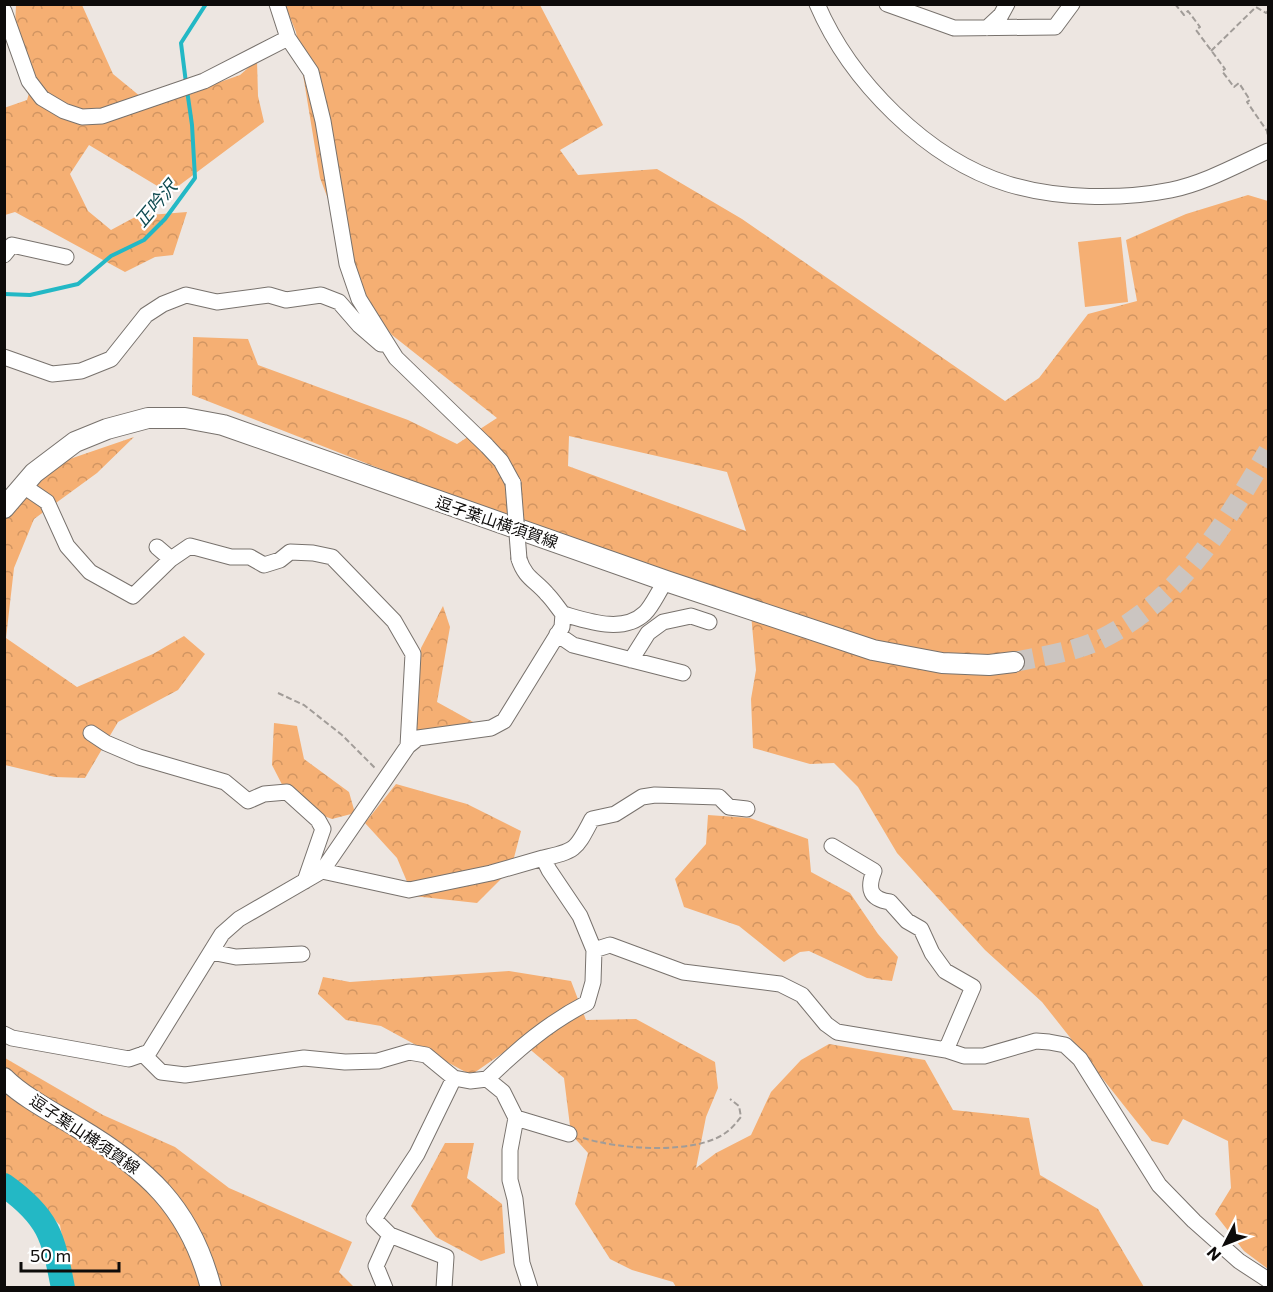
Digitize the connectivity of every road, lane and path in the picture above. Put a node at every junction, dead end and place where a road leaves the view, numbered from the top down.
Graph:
1 (277, 4) edge
2 (817, 4) edge
3 (887, 4) edge
4 (1007, 4) edge
5 (1072, 4) edge
6 (1175, 4) edge
7 (4, 11) edge
8 (1269, 11) edge
9 (987, 28) junction
10 (288, 39) junction
11 (1211, 51) junction
12 (1269, 140) edge
13 (1269, 151) edge
14 (4, 255) edge
15 (66, 257) dead end
16 (4, 357) edge
17 (396, 358) junction
18 (22, 485) junction
19 (4, 508) edge
20 (157, 547) dead end
21 (171, 559) junction
22 (666, 580) junction
23 (563, 614) junction
24 (709, 622) dead end
25 (557, 634) junction
26 (632, 660) junction
27 (1014, 662) tunnel mouth
28 (683, 673) dead end
29 (278, 693) dead end
30 (91, 733) dead end
31 (408, 746) junction
32 (385, 779) junction
33 (747, 809) dead end
34 (832, 846) dead end
35 (543, 858) junction
36 (322, 871) junction
37 (305, 880) junction
38 (594, 951) junction
39 (211, 952) junction
40 (302, 954) dead end
41 (4, 1034) edge
42 (946, 1050) junction
43 (143, 1054) junction
44 (4, 1078) edge
45 (454, 1078) junction
46 (487, 1079) junction
47 (730, 1099) dead end
48 (516, 1118) junction
49 (569, 1134) joint
50 (390, 1235) junction
51 (1269, 1280) edge
52 (211, 1287) edge
53 (385, 1287) edge
54 (444, 1287) edge
55 (530, 1287) edge

1 - 10 street
2 - 13 street
3 - 9 street
4 - 9 street
5 - 9 street
6 - 11 path
7 - 10 street
8 - 11 path
10 - 17 street
11 - 12 path
14 - 15 street
16 - 17 street
17 - 23 street, bridge
18 - 19 main road, 逗子葉山横須賀線
18 - 21 street
18 - 22 main road, 逗子葉山横須賀線
20 - 21 street
21 - 31 street
22 - 23 street
22 - 27 main road, 逗子葉山横須賀線
23 - 25 street
24 - 26 street
25 - 26 street
25 - 31 street
26 - 28 street
29 - 32 path
30 - 37 street
31 - 32 street
32 - 36 street
33 - 35 street
34 - 42 street
35 - 36 street
35 - 38 street
36 - 37 street
37 - 39 street
38 - 42 street
38 - 46 street
39 - 40 street
39 - 43 street
41 - 43 street
42 - 51 street
43 - 45 street
44 - 52 main road, 逗子葉山横須賀線
45 - 46 street
45 - 50 street
46 - 48 street
47 - 49 path
48 - 49 street
48 - 55 street
50 - 53 street
50 - 54 street

